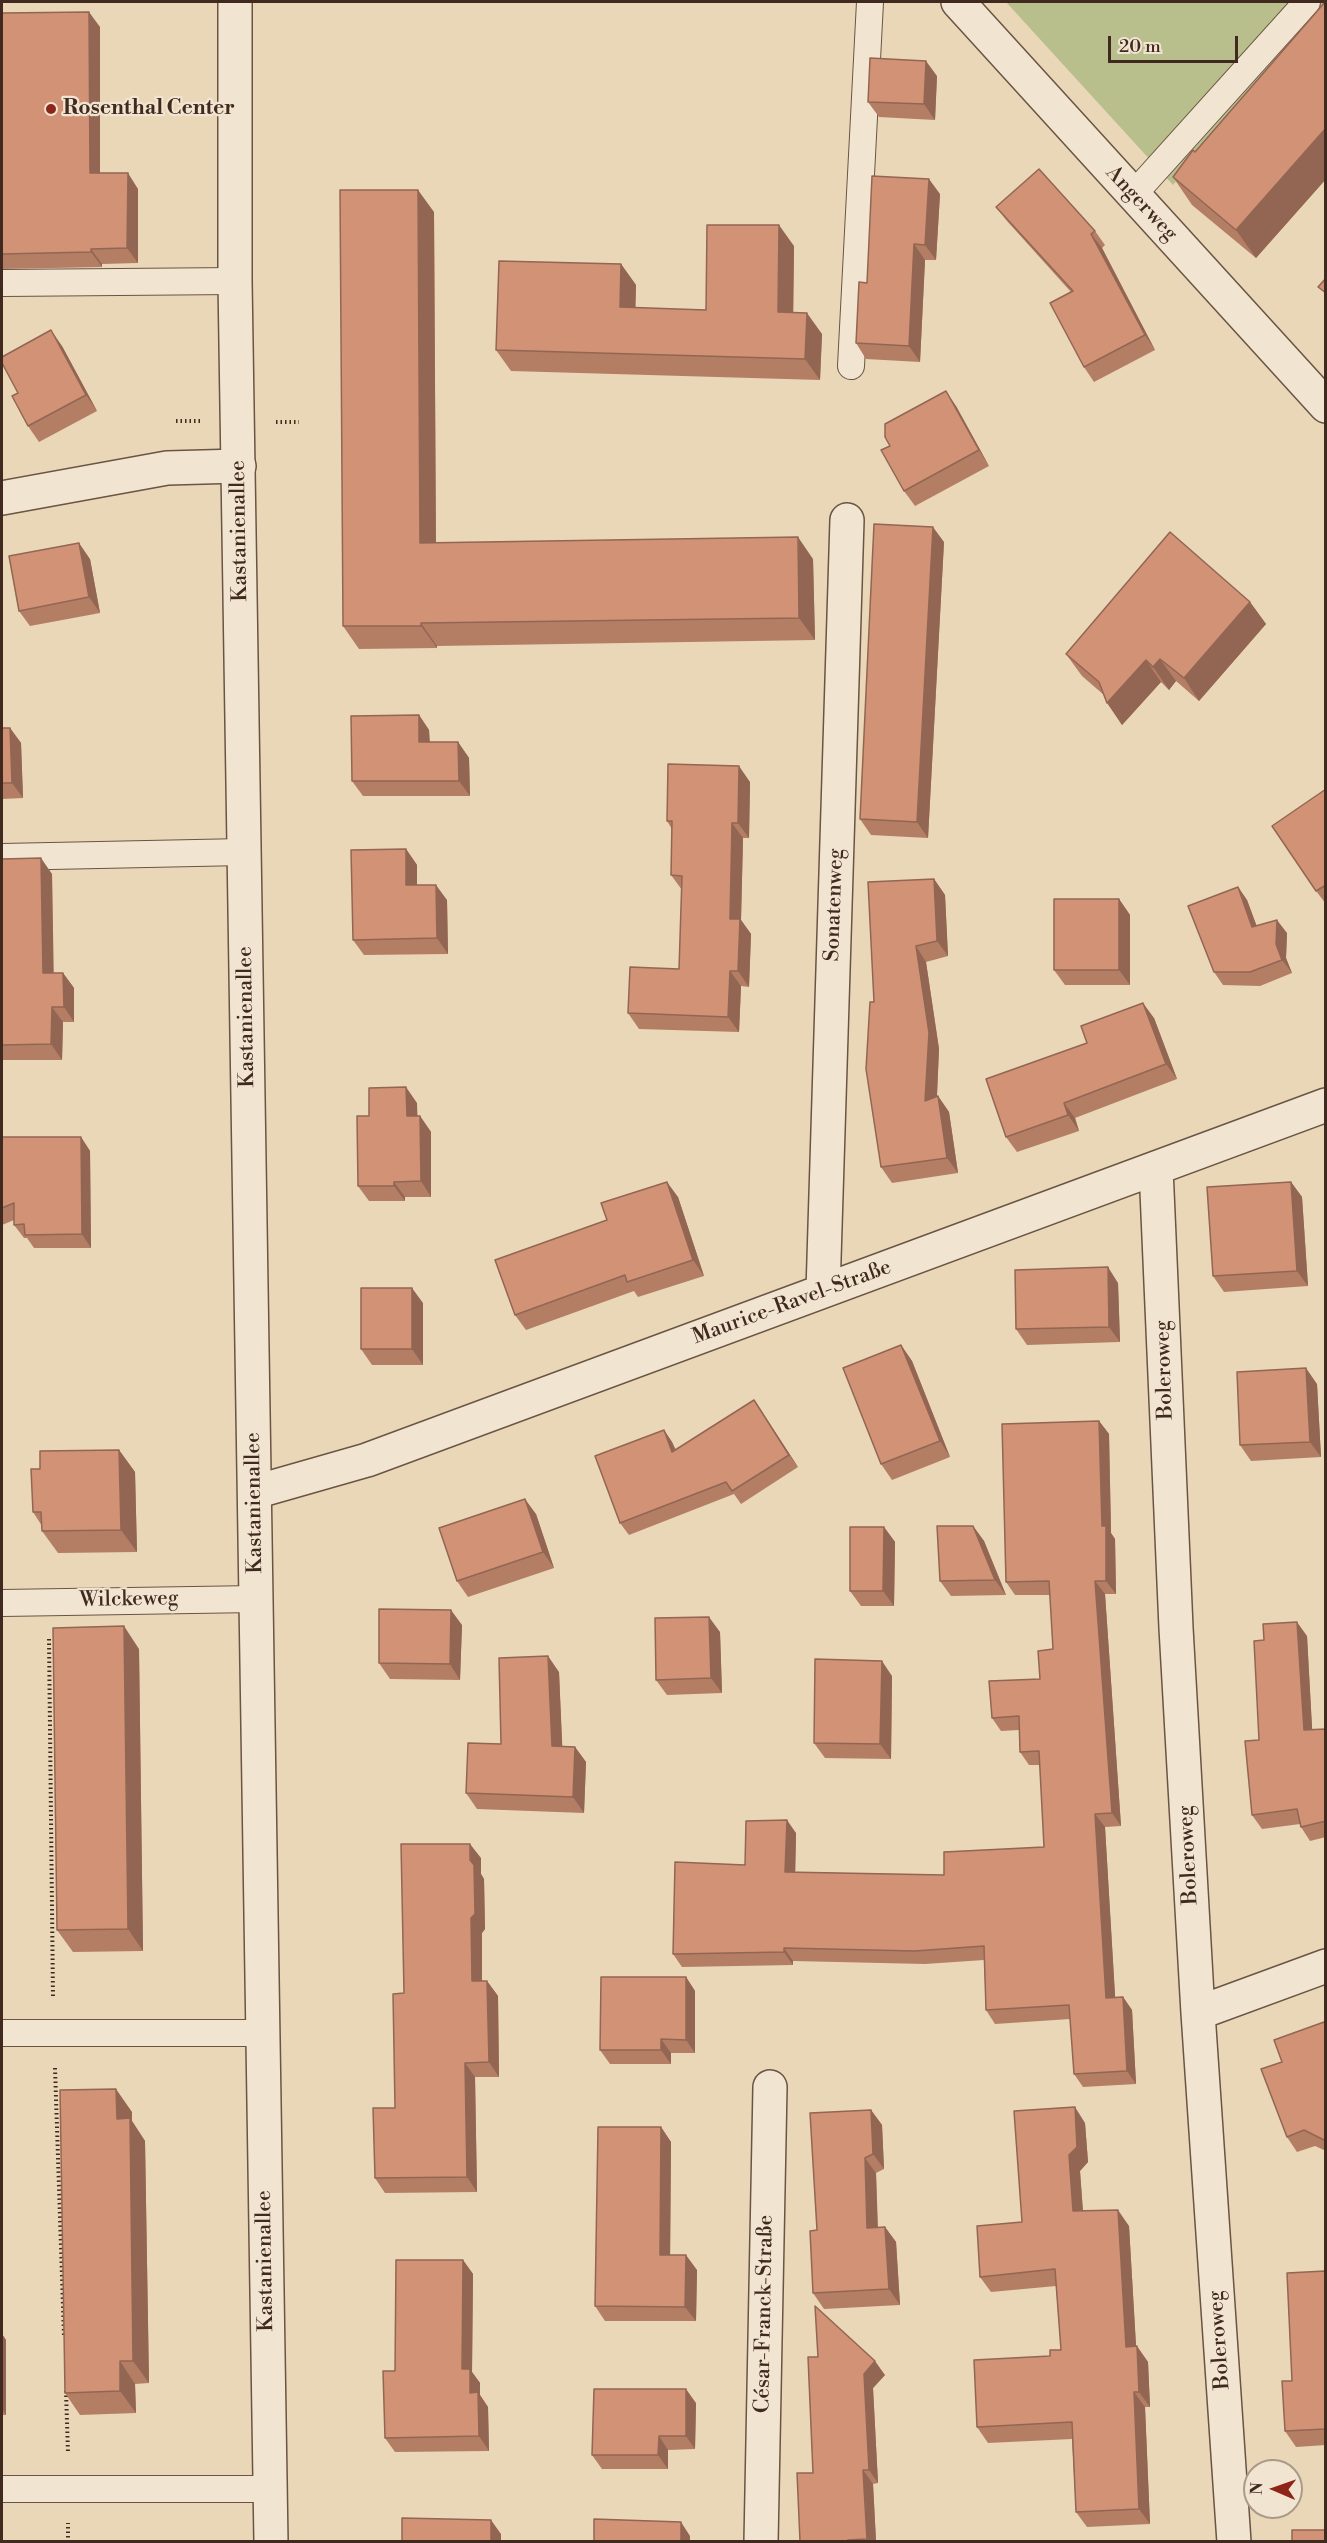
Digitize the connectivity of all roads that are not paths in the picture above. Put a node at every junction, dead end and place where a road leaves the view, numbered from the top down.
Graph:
1 (235, 2) edge
2 (870, 2) edge
3 (957, 2) edge
4 (1307, 2) edge
5 (1133, 195) junction
6 (235, 281) junction
7 (2, 283) edge
8 (851, 366) dead end
9 (1326, 406) edge
10 (239, 466) junction
11 (2, 498) edge
12 (847, 520) dead end
13 (244, 852) junction
14 (2, 857) edge
15 (1326, 1105) edge
16 (1156, 1168) junction
17 (823, 1291) junction
18 (255, 1492) junction
19 (256, 1599) junction
20 (2, 1603) edge
21 (1326, 1966) edge
22 (1198, 2013) junction
23 (2, 2033) edge
24 (263, 2033) junction
25 (770, 2087) dead end
26 (2, 2489) edge
27 (270, 2489) junction
28 (271, 2541) edge
29 (761, 2541) edge
30 (1234, 2541) edge

1 - 6 street, Kastanienallee
2 - 8 lane
3 - 5 street, Angerweg
4 - 5 lane
5 - 9 street, Angerweg
6 - 7 lane
6 - 10 street, Kastanienallee
10 - 11 street
10 - 13 street, Kastanienallee
12 - 17 street, Sonatenweg
13 - 14 lane
13 - 18 street, Kastanienallee
15 - 16 street, Maurice-Ravel-Straße
16 - 17 street, Maurice-Ravel-Straße
16 - 22 street, Boleroweg
17 - 18 street, Maurice-Ravel-Straße
18 - 19 street, Kastanienallee
19 - 20 lane, Wilckeweg
19 - 24 street, Kastanienallee
21 - 22 street
22 - 30 street, Boleroweg
23 - 24 lane
24 - 27 street, Kastanienallee
25 - 29 street, César-Franck-Straße
26 - 27 lane
27 - 28 street, Kastanienallee

